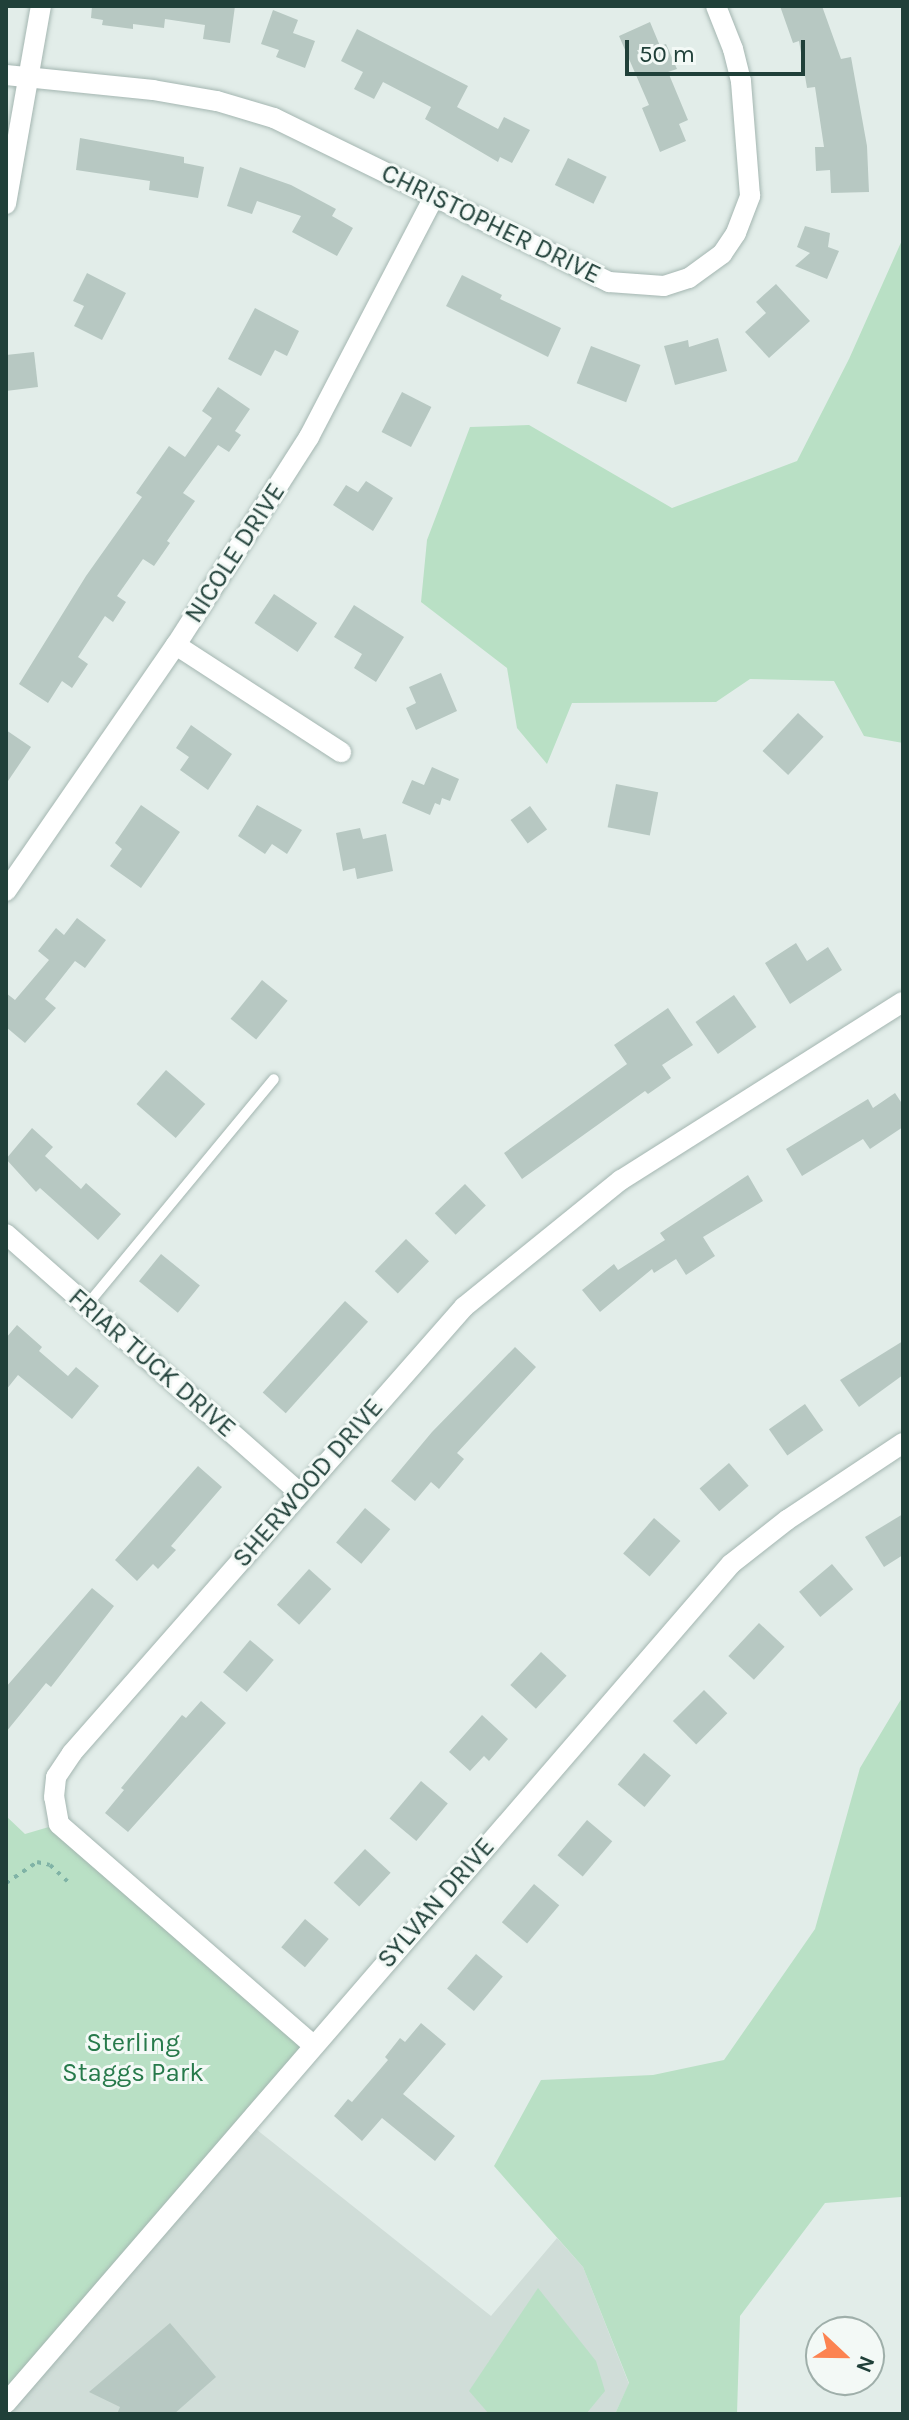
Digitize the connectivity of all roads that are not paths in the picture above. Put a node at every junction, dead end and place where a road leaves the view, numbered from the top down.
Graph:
1 (41, 6) edge
2 (716, 6) edge
3 (6, 75) edge
4 (28, 78) junction
5 (434, 197) junction
6 (6, 204) edge
7 (176, 645) junction
8 (341, 752) dead end
9 (6, 891) edge
10 (903, 1002) edge
11 (274, 1079) dead end
12 (6, 1234) edge
13 (87, 1305) junction
14 (903, 1443) edge
15 (299, 1492) junction
16 (313, 2045) junction
17 (6, 2403) edge

1 - 4 street
2 - 5 street, CHRISTOPHER DRIVE
3 - 4 street, CHRISTOPHER DRIVE
4 - 5 street, CHRISTOPHER DRIVE
4 - 6 street
5 - 7 street, NICOLE DRIVE
7 - 8 street
7 - 9 street, NICOLE DRIVE
10 - 15 street, SHERWOOD DRIVE
11 - 13 lane
12 - 13 street, FRIAR TUCK DRIVE
13 - 15 street, FRIAR TUCK DRIVE
14 - 16 street, SYLVAN DRIVE
15 - 16 street, SHERWOOD DRIVE
16 - 17 street, SYLVAN DRIVE

